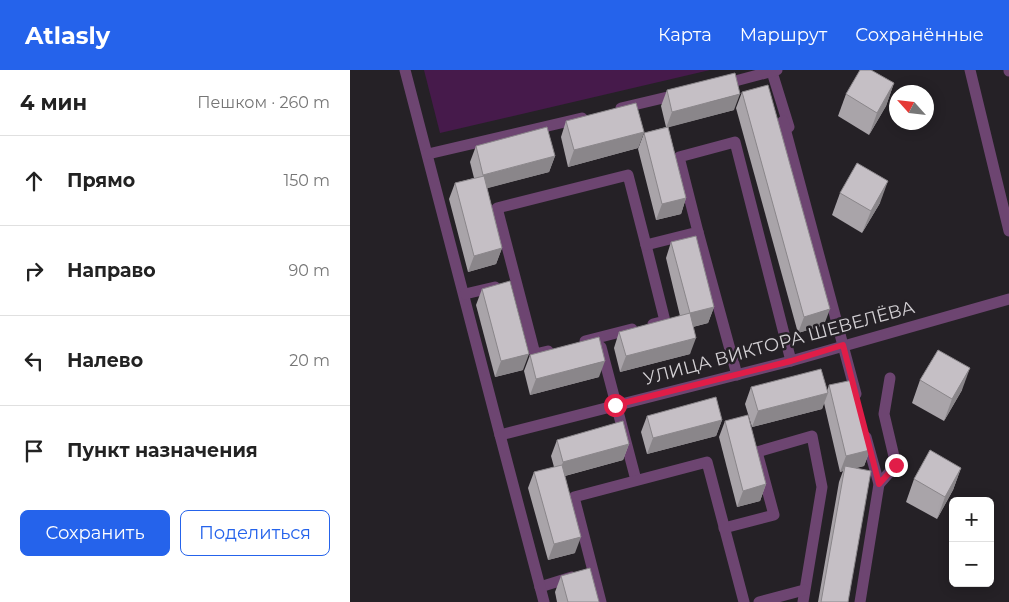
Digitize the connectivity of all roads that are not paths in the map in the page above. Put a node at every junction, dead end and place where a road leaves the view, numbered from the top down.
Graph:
1 (405, 70) edge
2 (970, 70) edge
3 (774, 71) edge
4 (714, 86) edge
5 (686, 93) edge
6 (609, 111) edge
7 (590, 116) edge
8 (783, 121) dead end
9 (428, 154) junction
10 (804, 204) junction
11 (1009, 231) edge
12 (698, 232) junction
13 (646, 245) junction
14 (516, 282) junction
15 (465, 294) junction
16 (1009, 299) edge
17 (599, 338) junction
18 (843, 345) junction
19 (791, 361) junction
20 (737, 375) junction
21 (890, 378) dead end
22 (615, 405) junction
23 (860, 410) edge
24 (864, 428) edge
25 (500, 435) junction
26 (636, 480) junction
27 (879, 484) junction
28 (724, 528) junction
29 (593, 570) junction
30 (540, 587) junction
31 (804, 590) junction
32 (544, 602) edge
33 (601, 602) edge
34 (744, 602) edge
35 (759, 602) edge
36 (803, 602) edge
37 (860, 602) edge

1 - 9 street
2 - 11 street
3 - 4 street
3 - 10 street
5 - 6 street
7 - 9 street
8 - 10 street
9 - 15 street
10 - 18 street
12 - 13 street
12 - 19 street
12 - 20 street
13 - 14 street
13 - 17 street
14 - 15 street
14 - 17 street
15 - 25 street
16 - 18 street, УЛИЦА ВИКТОРА ШЕВЕЛЁВА
17 - 22 street
18 - 19 street, УЛИЦА ВИКТОРА ШЕВЕЛЁВА
18 - 23 street
19 - 20 street, УЛИЦА ВИКТОРА ШЕВЕЛЁВА
20 - 22 street, УЛИЦА ВИКТОРА ШЕВЕЛЁВА
21 - 27 street
22 - 25 street, УЛИЦА ВИКТОРА ШЕВЕЛЁВА
22 - 26 street
24 - 27 street
25 - 30 street
26 - 28 street
26 - 29 street
27 - 37 street
28 - 31 street
28 - 34 street
29 - 30 street
29 - 33 street
30 - 32 street
31 - 35 street
31 - 36 street

